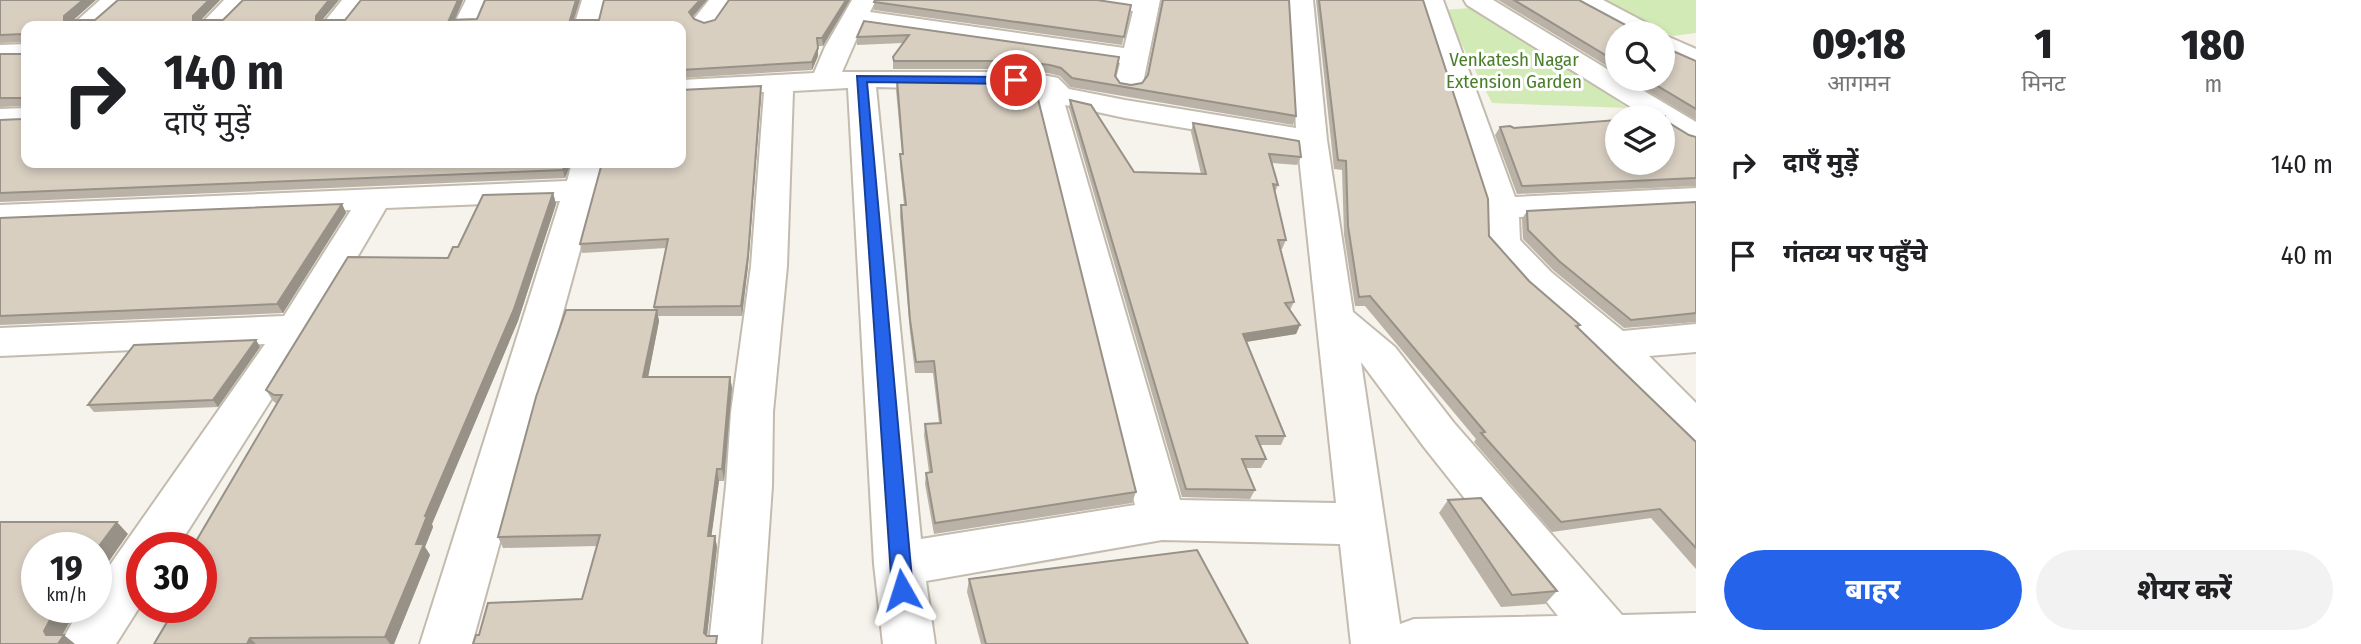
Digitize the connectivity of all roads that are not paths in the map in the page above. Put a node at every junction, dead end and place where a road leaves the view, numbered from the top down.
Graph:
1 (115, 0) edge
2 (238, 0) edge
3 (355, 0) edge
4 (478, 0) edge
5 (594, 0) edge
6 (722, 0) edge
7 (1104, 0) edge
8 (1301, 0) edge
9 (1431, 0) edge
10 (1476, 0) edge
11 (1585, 0) edge
12 (1147, 3) edge
13 (859, 9) edge
14 (706, 20) edge
15 (89, 21) edge
16 (216, 21) edge
17 (337, 21) edge
18 (468, 21) edge
19 (588, 21) edge
20 (1624, 21) edge
21 (1675, 39) edge
22 (1696, 40) edge
23 (1675, 48) edge
24 (21, 52) edge
25 (0, 53) edge
26 (1134, 57) junction
27 (1696, 60) edge
28 (843, 80) junction
29 (779, 84) junction
30 (1048, 84) junction
31 (686, 88) edge
32 (1125, 109) junction
33 (21, 117) edge
34 (0, 118) edge
35 (1696, 135) edge
36 (1312, 140) junction
37 (585, 176) edge
38 (376, 197) junction
39 (1696, 198) edge
40 (1502, 208) junction
41 (7, 222) edge
42 (296, 328) junction
43 (1696, 338) edge
44 (0, 342) edge
45 (1352, 342) junction
46 (1615, 346) junction
47 (1696, 430) edge
48 (1162, 520) junction
49 (1362, 524) junction
50 (161, 532) edge
51 (899, 564) junction
52 (126, 584) edge
53 (1696, 638) edge
54 (1611, 642) edge
55 (86, 644) edge
56 (446, 644) edge
57 (735, 644) edge
58 (909, 644) edge
59 (1377, 644) edge
60 (1414, 644) edge

1 - 15 street
2 - 16 street
3 - 17 street
4 - 18 street
5 - 19 street
6 - 14 street
7 - 12 street
8 - 36 street
9 - 40 street
10 - 35 street
11 - 20 street
12 - 26 street
13 - 26 street
13 - 28 street
21 - 22 street
23 - 27 street
24 - 25 street
26 - 32 street
28 - 29 street
28 - 30 street
28 - 51 street
29 - 31 street
29 - 57 street
30 - 32 street
30 - 48 street
32 - 36 street
33 - 34 street
36 - 45 street
37 - 38 street
37 - 56 street
38 - 41 street
38 - 42 street
39 - 40 street
40 - 46 street
42 - 44 street
42 - 50 street
43 - 46 street
45 - 49 street
45 - 54 street
46 - 47 street
48 - 49 street
48 - 51 street
49 - 59 street
51 - 58 street
52 - 55 street
53 - 54 street
54 - 60 street

